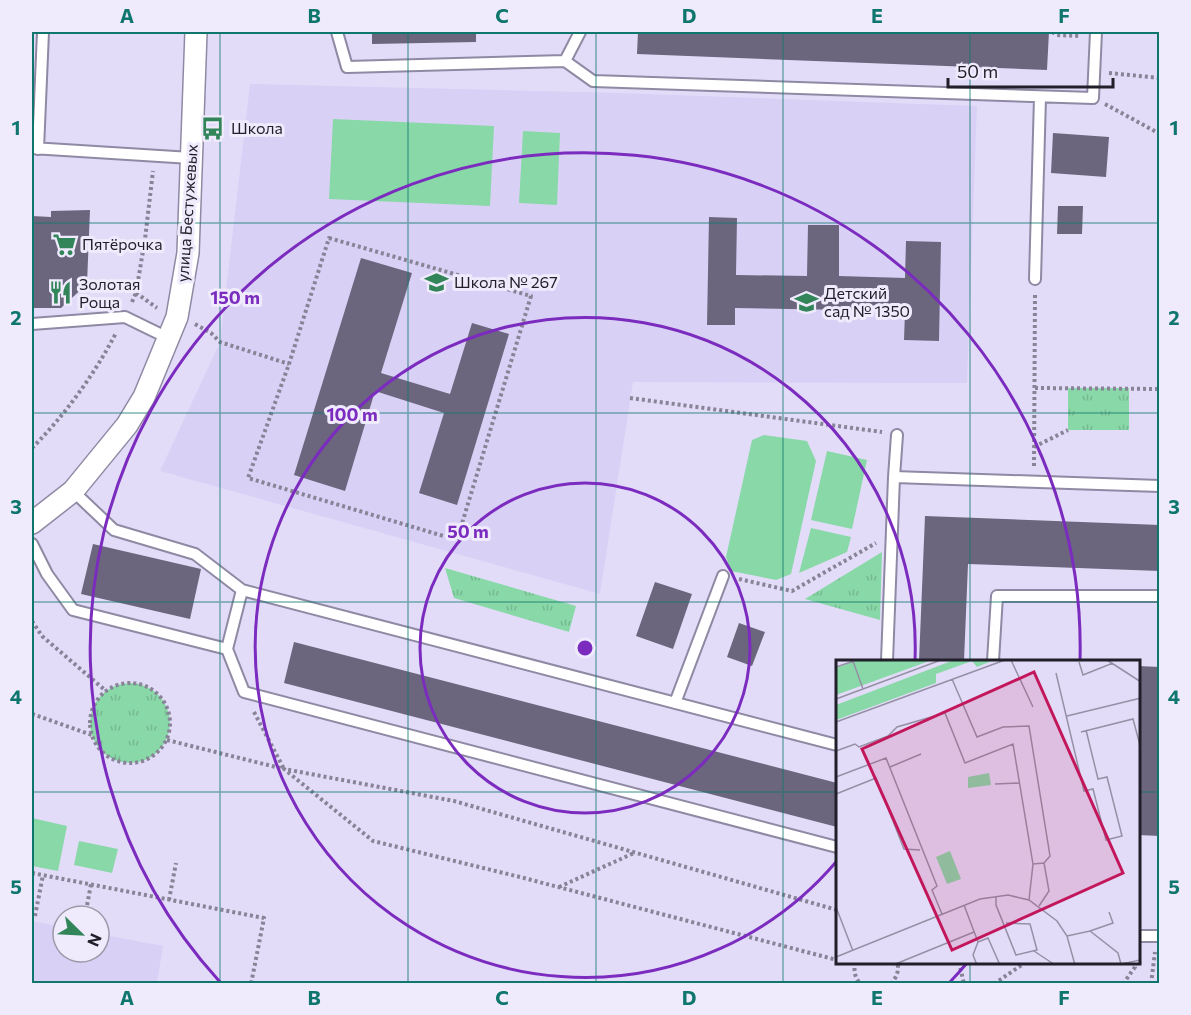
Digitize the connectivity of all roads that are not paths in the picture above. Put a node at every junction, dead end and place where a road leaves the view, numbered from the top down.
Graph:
1 (43, 32) edge
2 (196, 32) edge
3 (337, 32) edge
4 (580, 32) edge
5 (1096, 34) edge
6 (565, 61) junction
7 (1040, 97) junction
8 (35, 148) edge
9 (192, 158) junction
10 (1035, 279) road end
11 (32, 324) edge
12 (168, 338) junction
13 (897, 435) road end
14 (894, 477) junction
15 (1160, 486) edge
16 (73, 491) junction
17 (32, 523) edge
18 (32, 544) edge
19 (723, 576) road end
20 (242, 590) junction
21 (1160, 596) edge
22 (227, 648) junction
23 (887, 660) edge
24 (993, 660) edge
25 (675, 703) junction
26 (836, 745) edge
27 (836, 848) edge
28 (1140, 936) edge
29 (1158, 936) edge

1 - 8 lane
2 - 9 street, улица Бестужевых
3 - 6 lane
4 - 6 lane
5 - 7 lane
6 - 7 lane
7 - 10 lane
8 - 9 lane
9 - 12 street, улица Бестужевых
11 - 12 lane
12 - 16 street, улица Бестужевых
13 - 14 lane
14 - 15 lane
14 - 23 lane
16 - 17 street, улица Бестужевых
16 - 20 lane
18 - 22 lane
19 - 25 lane
20 - 22 lane
20 - 25 lane
21 - 24 lane
22 - 27 lane
25 - 26 lane
28 - 29 lane

